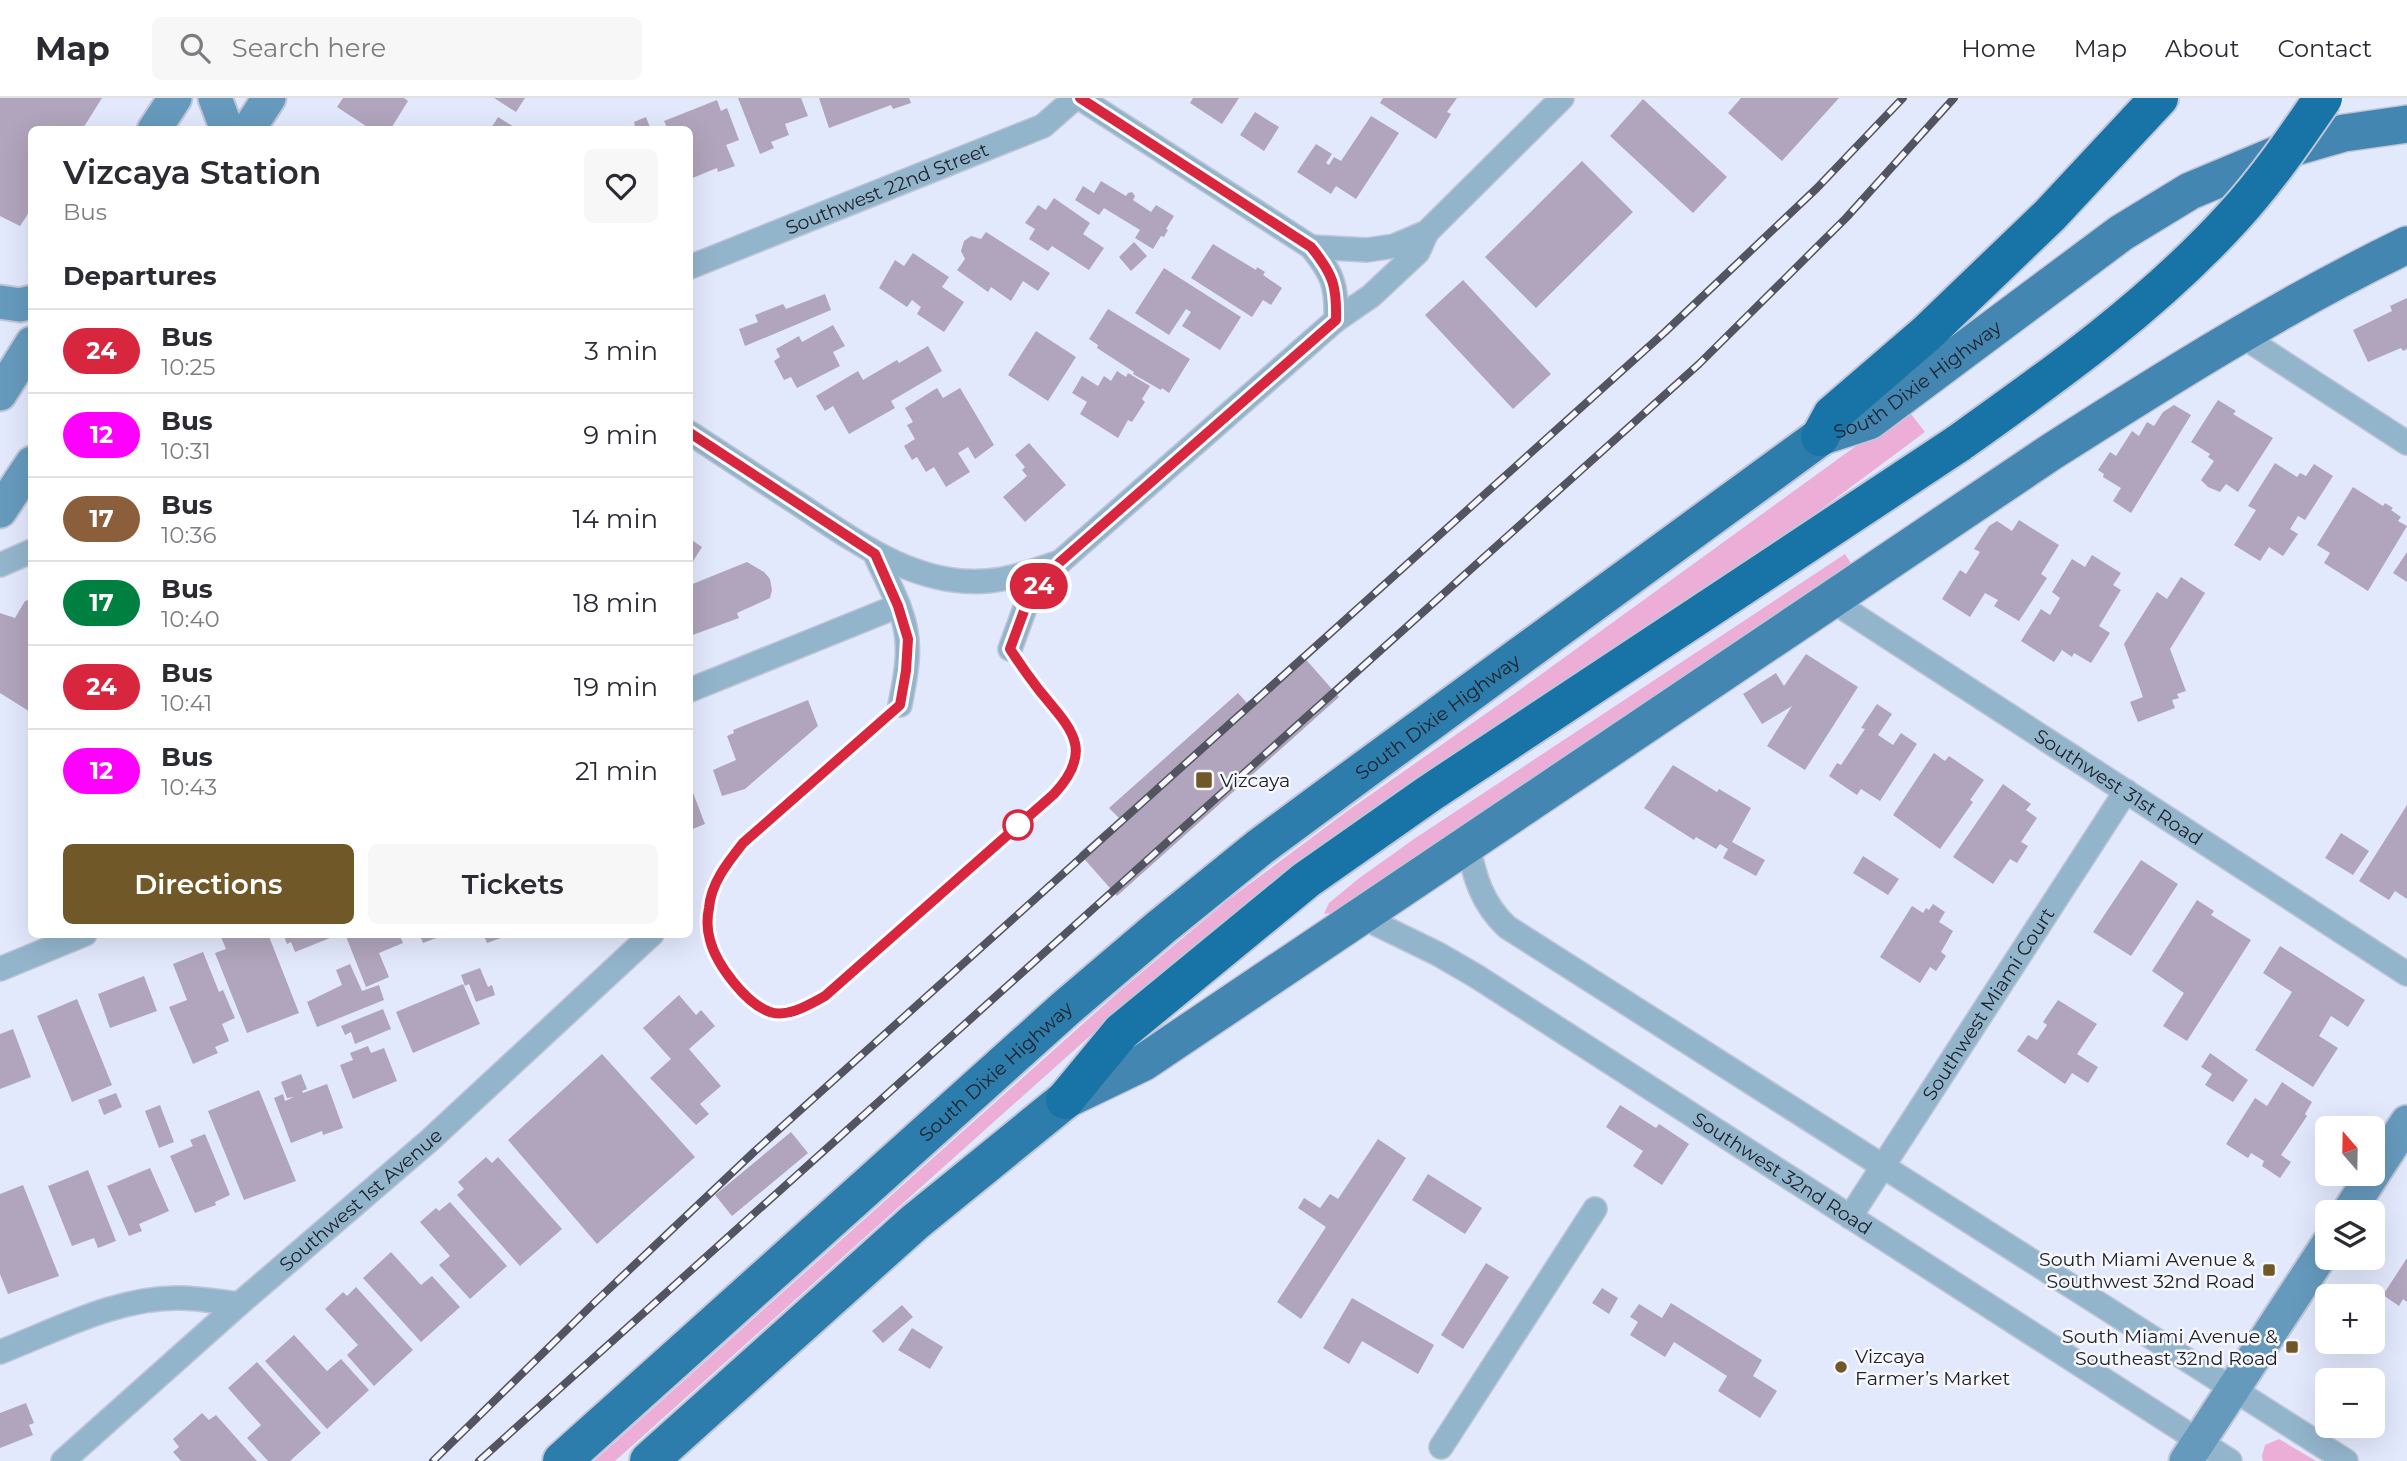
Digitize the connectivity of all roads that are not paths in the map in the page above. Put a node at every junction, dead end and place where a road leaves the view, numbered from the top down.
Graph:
1 (175, 98) edge
2 (215, 98) edge
3 (269, 98) edge
4 (1078, 98) edge
5 (1562, 98) edge
6 (2160, 98) edge
7 (2323, 98) edge
8 (2407, 105) edge
9 (2407, 124) edge
10 (158, 126) edge
11 (226, 126) edge
12 (251, 126) edge
13 (2344, 133) junction
14 (1427, 232) junction
15 (2407, 245) edge
16 (1311, 247) junction
17 (693, 266) edge
18 (0, 302) edge
19 (28, 303) edge
20 (1336, 320) junction
21 (2239, 334) junction
22 (28, 350) edge
23 (0, 394) edge
24 (693, 435) edge
25 (1820, 438) junction
26 (2407, 443) edge
27 (28, 469) edge
28 (0, 511) edge
29 (28, 553) edge
30 (875, 554) junction
31 (1060, 562) junction
32 (0, 565) edge
33 (1831, 600) junction
34 (898, 606) junction
35 (1010, 649) dead end
36 (693, 689) edge
37 (900, 705) dead end
38 (2126, 791) junction
39 (1468, 844) junction
40 (1360, 916) junction
41 (75, 938) edge
42 (648, 938) edge
43 (0, 969) edge
44 (2407, 974) edge
45 (1065, 1100) junction
46 (2407, 1122) edge
47 (2385, 1156) edge
48 (1883, 1166) junction
49 (1595, 1209) dead end
50 (1850, 1217) junction
51 (2315, 1264) edge
52 (239, 1304) junction
53 (0, 1352) edge
54 (2234, 1388) junction
55 (1441, 1447) dead end
56 (2193, 1451) edge
57 (63, 1461) edge
58 (562, 1461) edge
59 (649, 1461) edge
60 (2230, 1461) edge
61 (2346, 1461) edge

1 - 10 main road
2 - 11 main road
3 - 12 main road
4 - 16 street
4 - 17 street, Southwest 22nd Street
5 - 14 street
6 - 25 highway
7 - 45 highway, bridge
8 - 13 main road
9 - 13 main road, South Dixie Highway
13 - 25 main road, South Dixie Highway
14 - 16 street
14 - 20 street
15 - 21 main road
16 - 20 street
18 - 19 main road
20 - 31 street
21 - 26 street
21 - 33 main road
22 - 23 main road
24 - 30 street
25 - 58 highway, South Dixie Highway
27 - 28 main road
29 - 32 street
30 - 31 street
30 - 34 street
31 - 35 street
33 - 38 street, Southwest 31st Road
33 - 39 main road
34 - 36 street
34 - 37 street
38 - 44 street, Southwest 31st Road
38 - 48 street, Southwest Miami Court
39 - 40 main road
39 - 48 street
40 - 45 main road
40 - 50 street, Southwest 32nd Road
41 - 43 street
42 - 52 street, Southwest 1st Avenue
45 - 59 highway
46 - 47 main road
48 - 50 street, Southwest Miami Court
48 - 54 street
49 - 55 street
50 - 56 street, Southwest 32nd Road
51 - 54 main road
52 - 53 street
52 - 57 street, Southwest 1st Avenue
54 - 56 main road
54 - 61 street
56 - 60 street, Southwest 32nd Road

